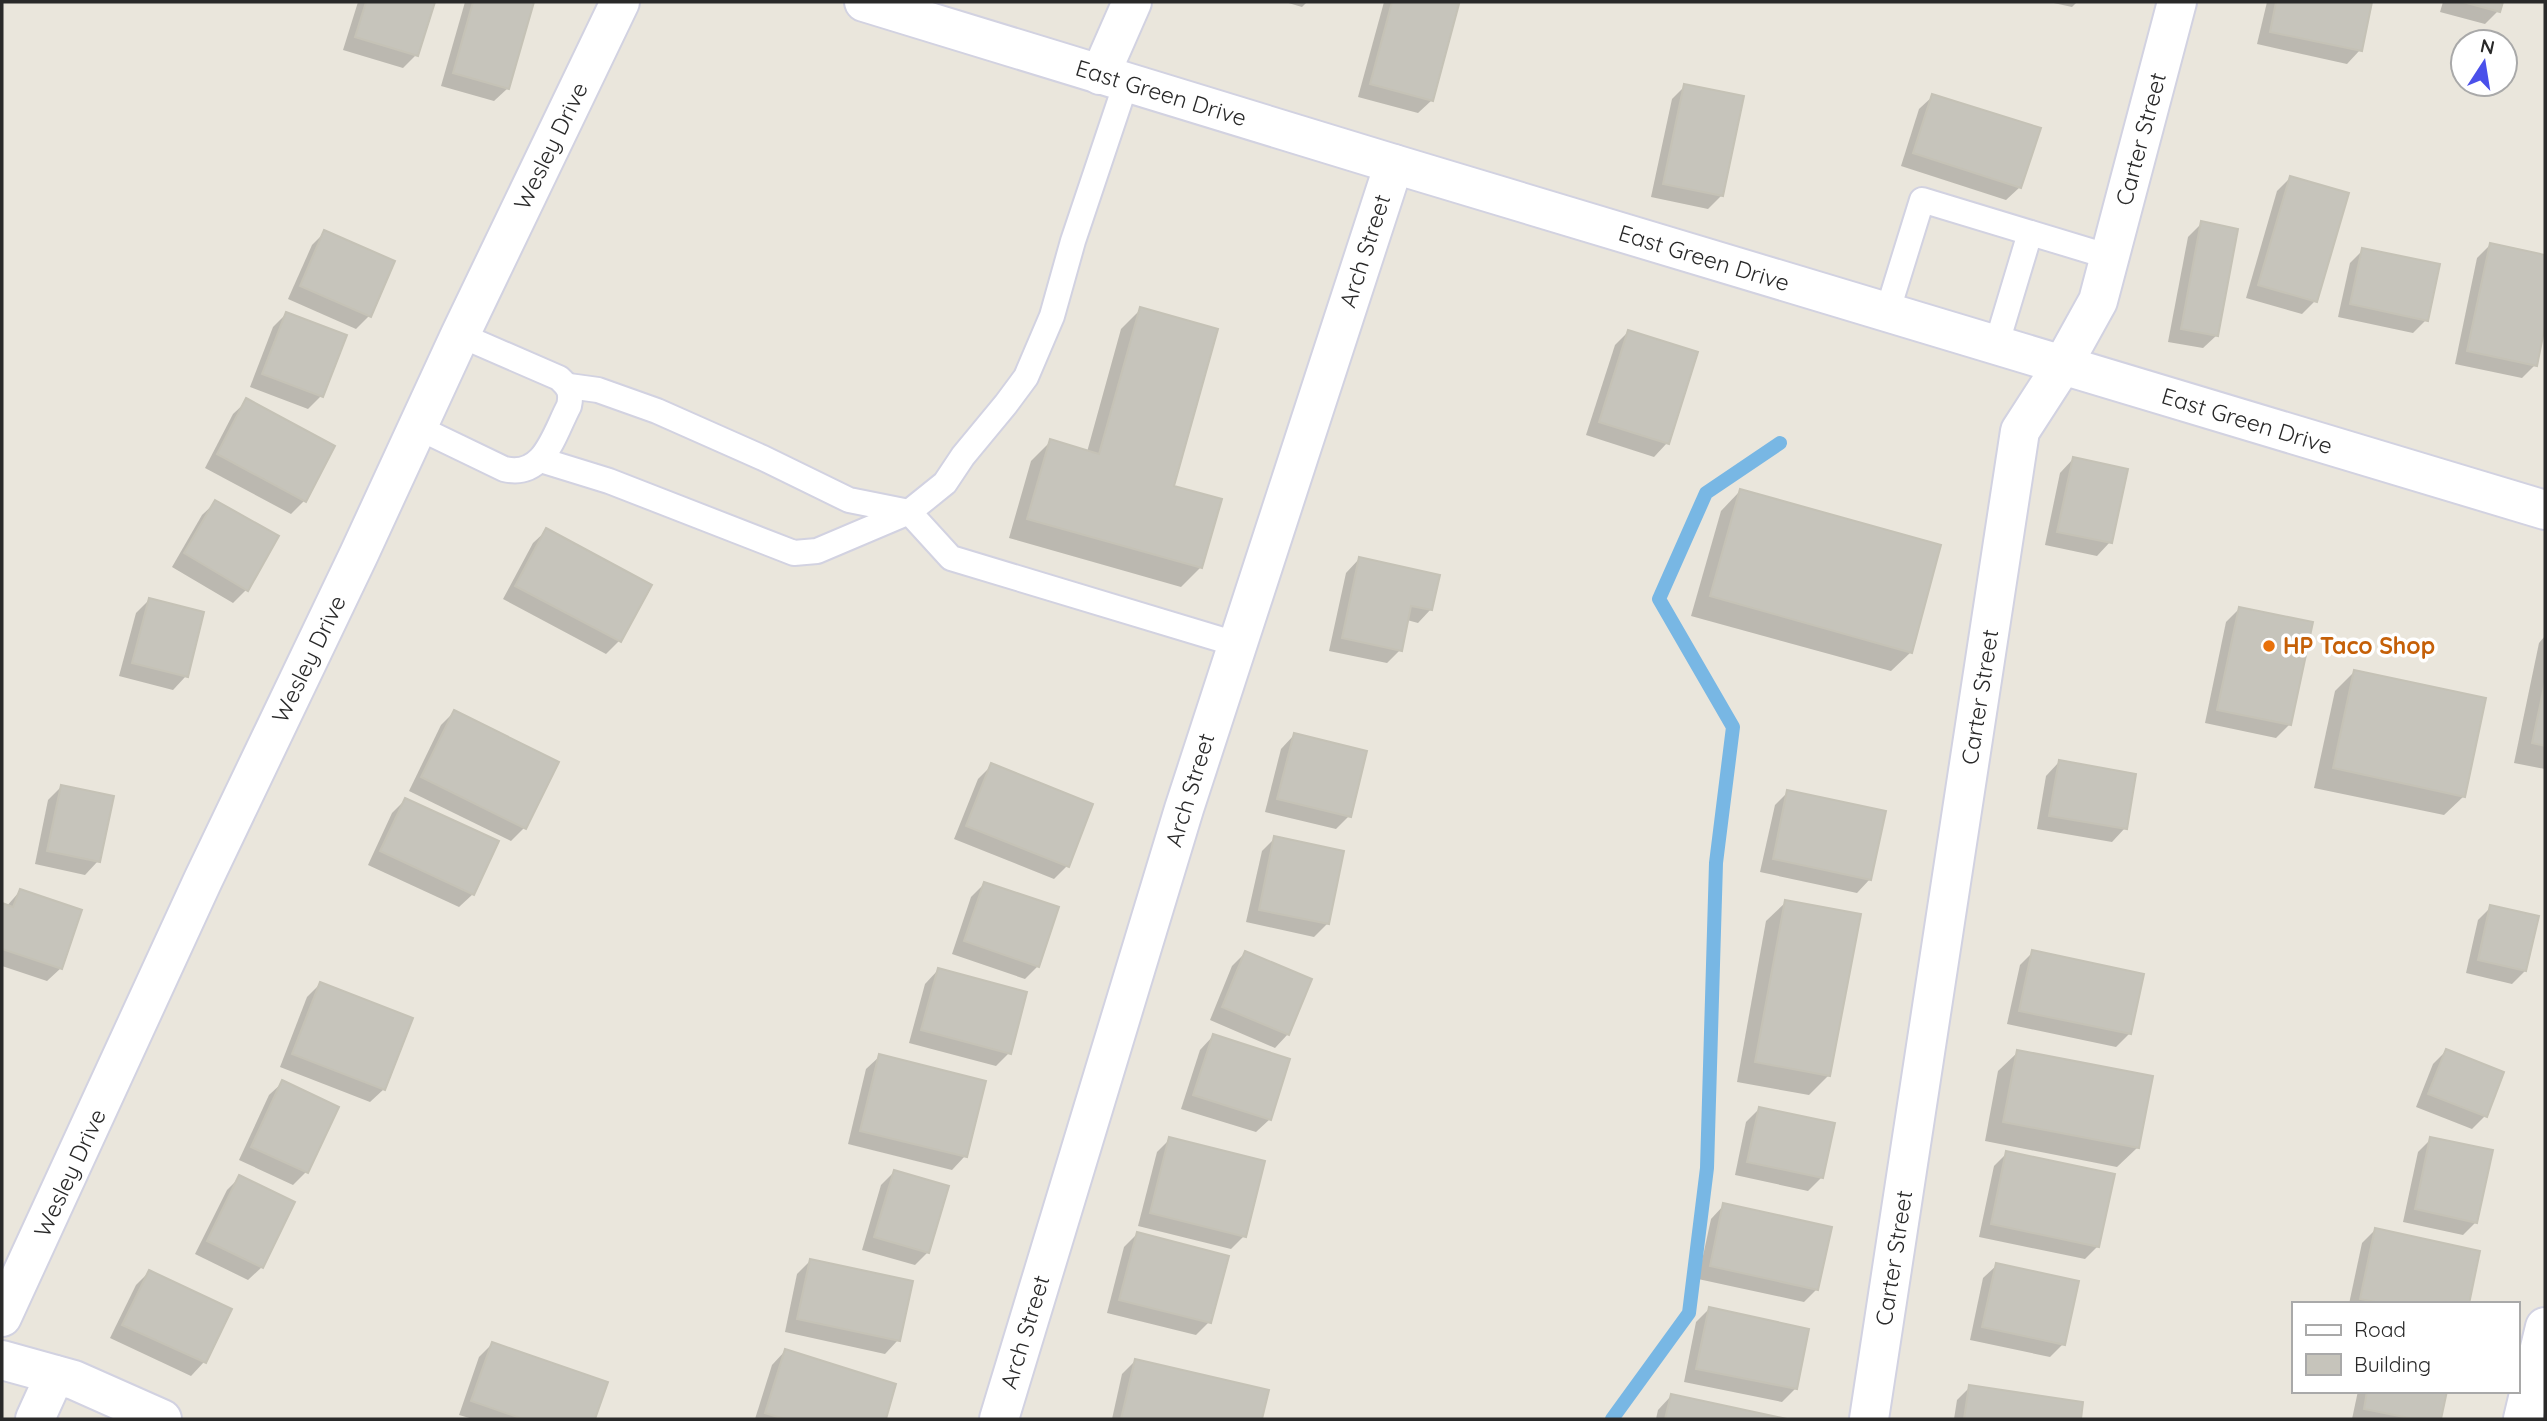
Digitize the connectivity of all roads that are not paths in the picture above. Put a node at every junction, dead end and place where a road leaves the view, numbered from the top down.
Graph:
1 (620, 2) edge
2 (863, 2) edge
3 (1132, 2) edge
4 (2177, 2) edge
5 (1113, 79) junction
6 (1394, 164) junction
7 (2030, 233) junction
8 (2110, 257) junction
9 (1887, 313) junction
10 (460, 335) junction
11 (1996, 346) junction
12 (2063, 366) junction
13 (569, 386) junction
14 (417, 427) junction
15 (541, 460) junction
16 (2545, 510) edge
17 (909, 512) junction
18 (1236, 644) junction
19 (2, 1317) edge
20 (2545, 1328) edge
21 (2, 1360) edge
22 (55, 1375) junction
23 (35, 1419) edge
24 (162, 1419) edge
25 (999, 1419) edge
26 (1869, 1419) edge
27 (2523, 1419) edge

1 - 10 street, Wesley Drive
2 - 5 street, East Green Drive
3 - 5 street
4 - 8 street, Carter Street
5 - 6 street, East Green Drive
5 - 17 lane
6 - 9 street, East Green Drive
6 - 18 street, Arch Street
7 - 8 lane
7 - 9 lane
7 - 11 lane
8 - 12 street, Carter Street
9 - 11 street, East Green Drive
10 - 13 lane
10 - 14 street, Wesley Drive
11 - 12 street, East Green Drive
12 - 16 street, East Green Drive
12 - 26 street, Carter Street
13 - 15 lane
13 - 17 lane
14 - 15 lane
14 - 19 street, Wesley Drive
15 - 17 lane
17 - 18 lane
18 - 25 street, Arch Street
20 - 27 street
21 - 22 street
22 - 23 street
22 - 24 street

